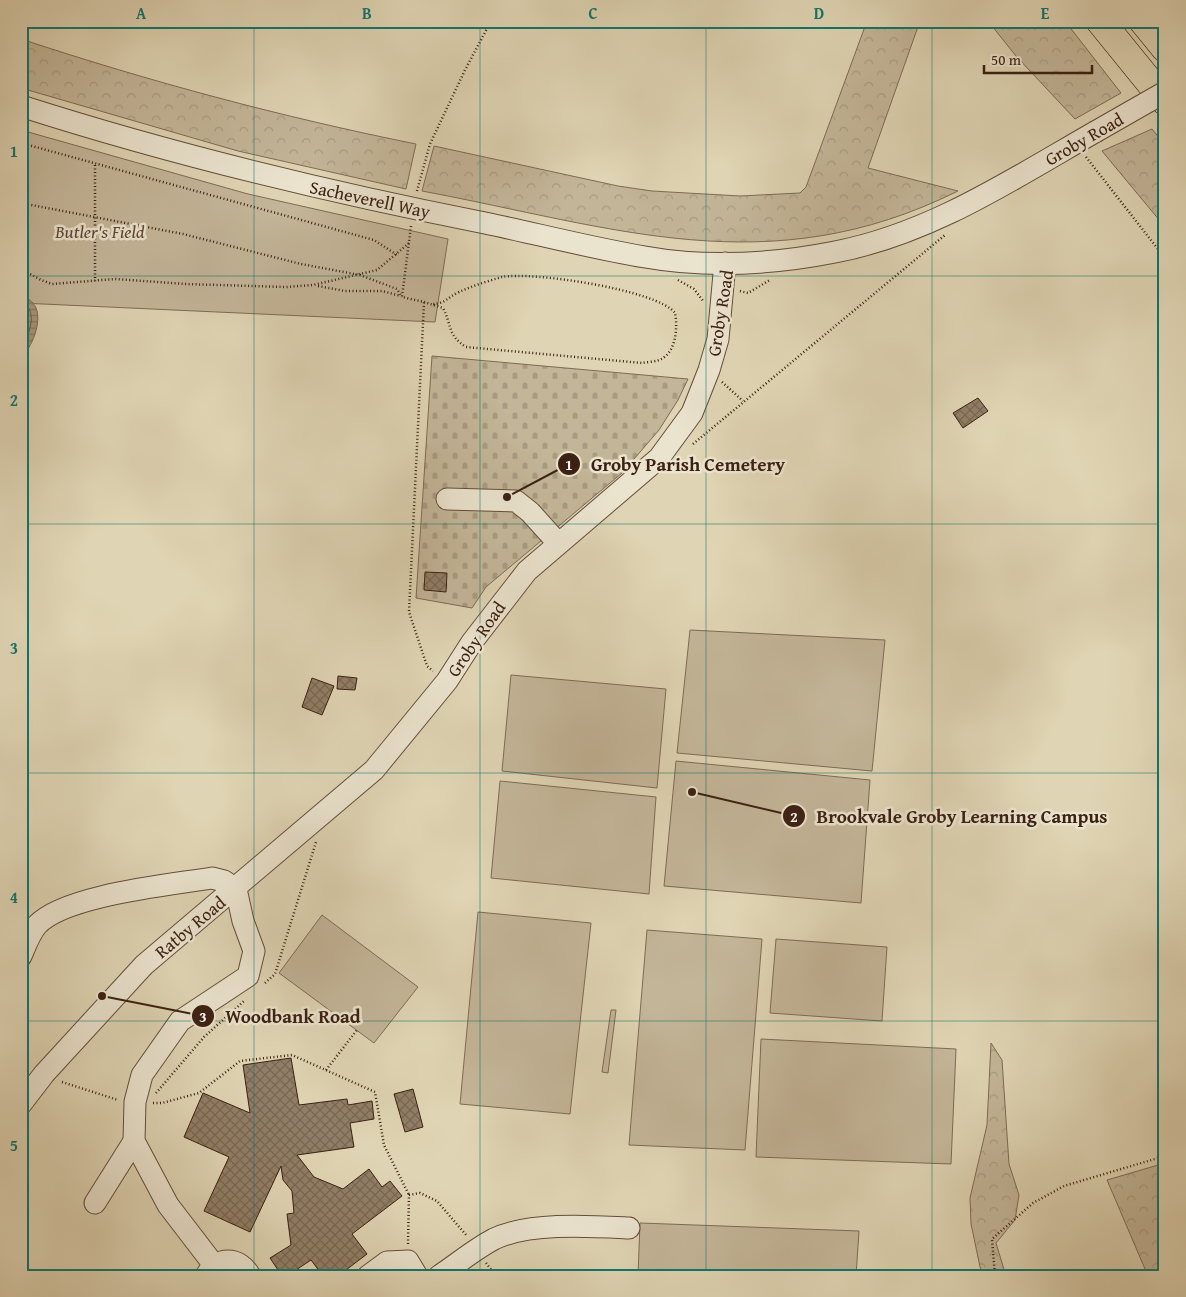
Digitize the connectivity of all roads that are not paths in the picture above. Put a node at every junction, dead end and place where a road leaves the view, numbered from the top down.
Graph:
1 (1100, 21) edge
2 (1143, 21) edge
3 (1165, 48) edge
4 (1165, 92) edge
5 (1165, 101) edge
6 (21, 106) edge
7 (725, 263) junction
8 (447, 498) dead end
9 (558, 543) junction
10 (236, 889) junction
11 (21, 956) edge
12 (21, 1104) edge
13 (134, 1141) junction
14 (95, 1203) dead end
15 (629, 1228) dead end
16 (413, 1268) edge
17 (210, 1270) edge
18 (250, 1276) edge
19 (368, 1276) edge
20 (439, 1276) edge

1 - 5 highway
2 - 3 highway
4 - 7 street, Groby Road, bridge
6 - 7 street, Sacheverell Way
7 - 9 street, Groby Road
8 - 9 street
9 - 10 street, Groby Road
10 - 11 street, Ratby Road
10 - 12 street, Ratby Road
10 - 13 street
13 - 14 street
13 - 17 street
15 - 20 street
16 - 19 street
17 - 18 street

